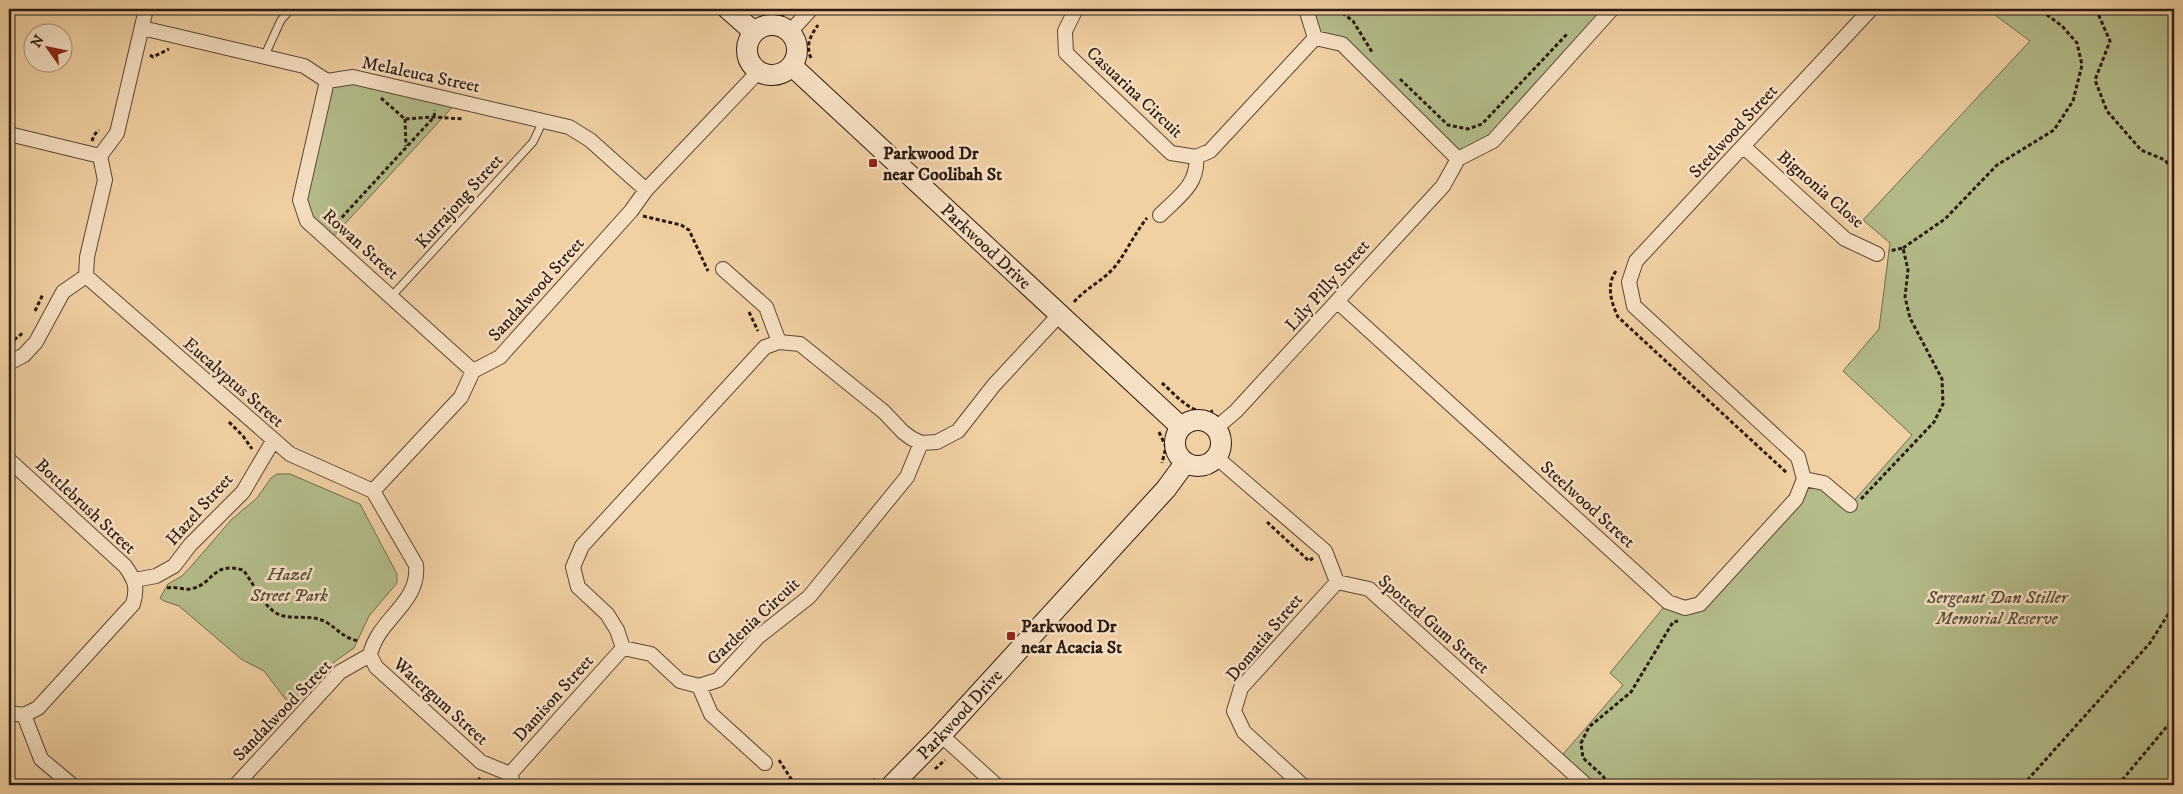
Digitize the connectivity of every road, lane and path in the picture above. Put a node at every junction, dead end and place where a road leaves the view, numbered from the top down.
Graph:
1 (146, 9) edge
2 (291, 9) edge
3 (728, 9) edge
4 (811, 9) edge
5 (1076, 9) edge
6 (1306, 9) edge
7 (1337, 9) edge
8 (1612, 9) edge
9 (1871, 9) edge
10 (2040, 9) edge
11 (2096, 9) edge
12 (756, 11) dead end
13 (790, 11) dead end
14 (818, 24) dead end
15 (142, 28) junction
16 (1571, 30) dead end
17 (754, 32) junction
18 (789, 33) junction
19 (1316, 38) junction
20 (170, 49) dead end
21 (1373, 53) dead end
22 (148, 54) dead end
23 (264, 56) junction
24 (813, 60) dead end
25 (792, 66) junction
26 (759, 71) junction
27 (1394, 73) dead end
28 (327, 81) junction
29 (378, 96) dead end
30 (438, 97) junction
31 (434, 116) junction
32 (405, 119) junction
33 (1444, 120) junction
34 (543, 121) junction
35 (1438, 126) dead end
36 (9, 134) edge
37 (406, 146) junction
38 (1744, 147) junction
39 (100, 156) junction
40 (1196, 157) junction
41 (1458, 159) junction
42 (2174, 172) edge
43 (646, 190) junction
44 (1155, 215) joint
45 (324, 236) junction
46 (1903, 248) junction
47 (1877, 254) joint
48 (723, 269) dead end
49 (1618, 269) dead end
50 (86, 276) junction
51 (1067, 296) dead end
52 (391, 297) junction
53 (1338, 302) junction
54 (1067, 308) junction
55 (1081, 308) dead end
56 (779, 342) junction
57 (9, 363) edge
58 (473, 371) junction
59 (1162, 382) dead end
60 (1219, 408) dead end
61 (1181, 427) junction
62 (1156, 428) dead end
63 (1215, 429) junction
64 (273, 441) junction
65 (921, 443) junction
66 (1216, 457) junction
67 (9, 460) edge
68 (1185, 463) junction
69 (1161, 466) dead end
70 (1797, 480) junction
71 (373, 491) junction
72 (1850, 505) joint
73 (1265, 521) dead end
74 (1313, 558) dead end
75 (136, 580) junction
76 (1337, 582) junction
77 (163, 589) dead end
78 (2174, 605) edge
79 (1680, 621) dead end
80 (362, 642) dead end
81 (623, 648) junction
82 (370, 655) junction
83 (699, 686) junction
84 (9, 713) edge
85 (24, 715) junction
86 (2174, 718) edge
87 (941, 735) junction
88 (765, 763) dead end
89 (887, 779) edge
90 (512, 780) edge
91 (72, 785) edge
92 (236, 785) edge
93 (869, 785) edge
94 (996, 785) edge
95 (1302, 785) edge
96 (1586, 785) edge
97 (1608, 785) edge
98 (2023, 785) edge
99 (2118, 785) edge

1 - 15 street
2 - 23 lane
3 - 17 street
4 - 18 street
5 - 40 street, Casuarina Circuit
6 - 19 street
7 - 21 path
8 - 41 street
9 - 38 street, Steelwood Street
10 - 46 path
11 - 42 path
12 - 13 path
14 - 24 path
15 - 23 street
15 - 39 street
16 - 33 path
17 - 18 street
17 - 26 street
18 - 25 street
19 - 40 street
19 - 41 street
20 - 22 path
23 - 28 street
25 - 26 street
25 - 54 street, Parkwood Drive
26 - 43 street, Sandalwood Street
27 - 33 path
28 - 30 street, Melaleuca Street
28 - 45 street, Rowan Street
29 - 32 path
30 - 31 path
30 - 34 street, Melaleuca Street
31 - 32 path
31 - 37 path
32 - 37 path
33 - 35 path
34 - 43 street, Melaleuca Street
34 - 52 lane, Kurrajong Street
36 - 39 street
37 - 45 path
38 - 47 street, Bignonia Close
38 - 70 street, Steelwood Street
39 - 50 street
40 - 44 street
41 - 53 street, Lily Pilly Street
43 - 58 street, Sandalwood Street
44 - 54 path
45 - 52 street, Rowan Street
46 - 47 path
46 - 72 path
48 - 56 street
49 - 70 path
50 - 57 street
50 - 64 street, Eucalyptus Street
51 - 54 path
52 - 58 street, Rowan Street
53 - 63 street, Lily Pilly Street
53 - 70 street, Steelwood Street
54 - 55 path
54 - 61 street, Parkwood Drive
54 - 65 street
56 - 65 street
56 - 81 street
58 - 71 street
59 - 60 path
61 - 63 street
61 - 68 street
62 - 69 path
63 - 66 street
64 - 71 street, Eucalyptus Street
64 - 75 street, Hazel Street
65 - 83 street, Gardenia Circuit
66 - 68 street
66 - 76 street
67 - 75 street, Bottlebrush Street
68 - 87 street, Parkwood Drive
70 - 72 street
71 - 82 street
73 - 74 path
75 - 85 street, Bottlebrush Street
76 - 95 street, Domatia Street
76 - 96 street, Spotted Gum Street
77 - 80 path
78 - 98 path
79 - 97 path
81 - 83 street, Gardenia Circuit
81 - 90 street, Damison Street
82 - 90 street, Watergum Street
82 - 92 street, Sandalwood Street
83 - 88 street
84 - 85 street
85 - 91 street
86 - 99 path
87 - 89 street, Parkwood Drive
87 - 94 street
89 - 93 path

